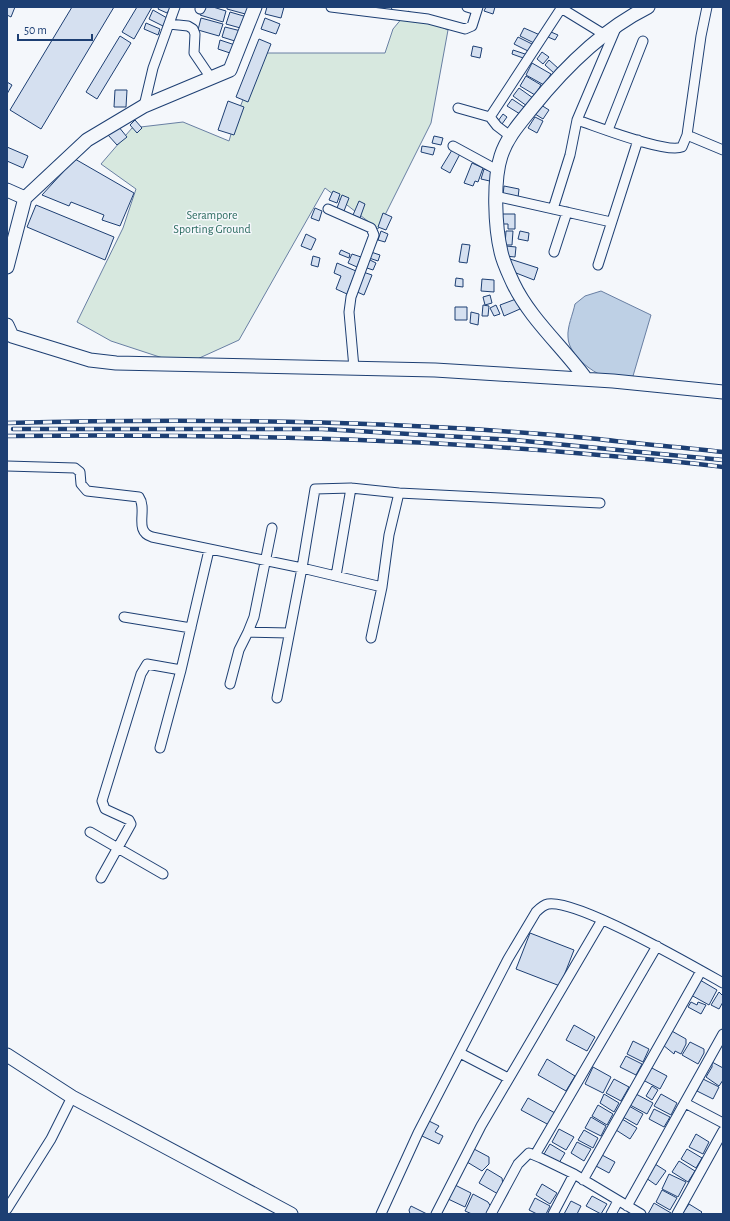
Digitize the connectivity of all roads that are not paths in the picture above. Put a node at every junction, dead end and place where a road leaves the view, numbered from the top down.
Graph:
1 (175, 7) edge
2 (255, 7) edge
3 (331, 7) edge
4 (468, 7) edge
5 (648, 7) edge
6 (707, 7) edge
7 (562, 8) edge
8 (478, 9) edge
9 (169, 24) junction
10 (616, 27) junction
11 (605, 35) junction
12 (643, 41) dead end
13 (211, 78) junction
14 (144, 106) junction
15 (458, 108) dead end
16 (490, 117) junction
17 (577, 120) junction
18 (608, 130) junction
19 (687, 135) junction
20 (510, 136) junction
21 (638, 140) junction
22 (453, 146) dead end
23 (723, 150) edge
24 (499, 171) junction
25 (7, 190) edge
26 (495, 196) junction
27 (25, 198) junction
28 (328, 209) dead end
29 (553, 209) junction
30 (567, 212) junction
31 (611, 222) junction
32 (554, 252) dead end
33 (598, 265) dead end
34 (7, 267) edge
35 (7, 325) edge
36 (354, 368) junction
37 (586, 379) junction
38 (723, 392) edge
39 (7, 466) edge
40 (352, 488) junction
41 (399, 493) junction
42 (600, 503) dead end
43 (272, 528) dead end
44 (209, 550) junction
45 (267, 562) junction
46 (302, 568) junction
47 (336, 576) junction
48 (382, 587) junction
49 (124, 617) dead end
50 (191, 628) junction
51 (248, 632) junction
52 (290, 633) junction
53 (371, 638) dead end
54 (181, 670) junction
55 (230, 684) dead end
56 (277, 698) dead end
57 (160, 748) dead end
58 (90, 832) dead end
59 (119, 848) junction
60 (163, 874) dead end
61 (101, 878) dead end
62 (602, 920) junction
63 (657, 946) junction
64 (701, 971) junction
65 (723, 983) edge
66 (723, 1034) edge
67 (460, 1053) junction
68 (7, 1055) edge
69 (508, 1078) junction
70 (72, 1097) junction
71 (685, 1103) junction
72 (723, 1123) edge
73 (723, 1131) edge
74 (535, 1155) junction
75 (574, 1174) junction
76 (583, 1180) junction
77 (618, 1201) junction
78 (627, 1206) junction
79 (7, 1209) edge
80 (291, 1214) edge
81 (381, 1214) edge
82 (436, 1214) edge
83 (491, 1214) edge
84 (554, 1214) edge
85 (611, 1214) edge
86 (642, 1214) edge
87 (677, 1214) edge

1 - 9 street
2 - 13 street
3 - 8 street
4 - 8 street
5 - 10 street
6 - 19 street
7 - 11 street
7 - 16 street
9 - 13 street
9 - 14 street
10 - 11 street
10 - 17 street
11 - 20 street
12 - 18 street
13 - 14 street
14 - 27 street
15 - 16 street
16 - 20 street
17 - 18 street
17 - 29 street
18 - 21 street
19 - 21 street
19 - 23 street
20 - 24 street
21 - 31 street
22 - 24 street
24 - 26 street
25 - 27 street
26 - 29 street
26 - 37 street
27 - 34 street
28 - 36 street
29 - 30 street
30 - 31 street
30 - 32 street
31 - 33 street
35 - 36 street
36 - 37 street
37 - 38 street
39 - 44 street
40 - 41 street
40 - 46 street
40 - 47 street
41 - 42 street
41 - 48 street
43 - 45 street
44 - 45 street
44 - 50 street
45 - 46 street
45 - 51 street
46 - 47 street
46 - 52 street
47 - 48 street
48 - 53 street
49 - 50 street
50 - 54 street
51 - 52 street
51 - 55 street
52 - 56 street
54 - 57 street
54 - 59 street
58 - 59 street
59 - 60 street
59 - 61 street
62 - 63 street
62 - 67 street
62 - 69 street
63 - 64 street
63 - 74 street
64 - 65 street
64 - 76 street
66 - 71 street
67 - 69 street
67 - 81 street
68 - 70 street
69 - 82 street
70 - 79 street
70 - 80 street
71 - 72 street
71 - 78 street
73 - 87 street
74 - 75 street
74 - 83 street
75 - 76 street
75 - 84 street
76 - 77 street
77 - 78 street
77 - 85 street
78 - 86 street

